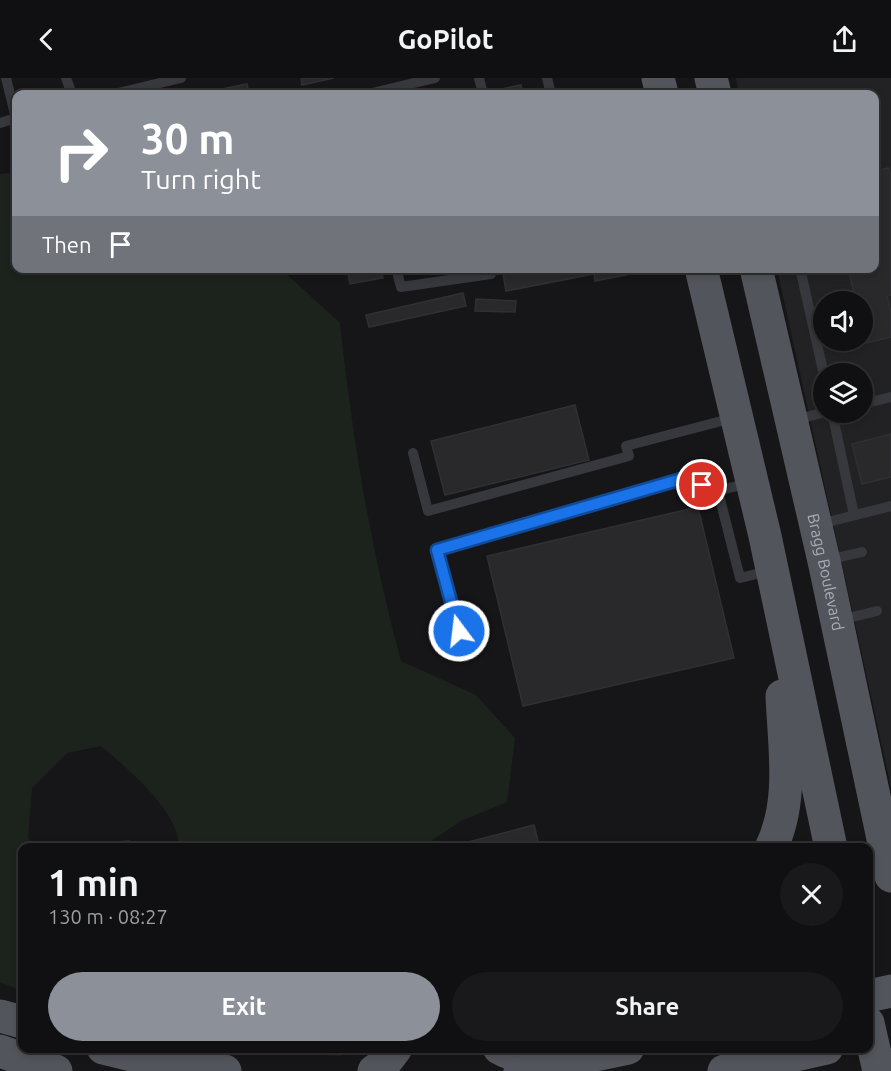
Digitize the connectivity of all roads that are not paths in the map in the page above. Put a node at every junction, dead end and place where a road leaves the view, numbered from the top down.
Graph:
1 (6, 78) edge
2 (181, 78) edge
3 (435, 78) edge
4 (131, 90) edge
5 (385, 90) edge
6 (12, 102) edge
7 (397, 273) edge
8 (491, 273) edge
9 (702, 273) edge
10 (757, 273) edge
11 (801, 273) edge
12 (821, 363) edge
13 (891, 397) edge
14 (873, 401) edge
15 (813, 415) edge
16 (736, 417) junction
17 (792, 421) junction
18 (834, 423) edge
19 (413, 453) dead end
20 (752, 483) junction
21 (719, 492) junction
22 (891, 506) edge
23 (854, 515) junction
24 (816, 525) junction
25 (862, 552) dead end
26 (824, 561) junction
27 (775, 585) junction
28 (878, 611) dead end
29 (837, 620) junction
30 (459, 631) dead end
31 (878, 744) edge
32 (774, 843) edge
33 (830, 843) edge
34 (891, 876) edge
35 (891, 991) edge
36 (873, 995) edge
37 (0, 1016) edge
38 (18, 1021) edge
39 (891, 1035) edge
40 (873, 1039) edge
41 (873, 1045) edge
42 (0, 1051) edge
43 (124, 1053) edge
44 (392, 1053) edge
45 (518, 1053) edge
46 (607, 1053) edge
47 (805, 1053) edge
48 (582, 1059) junction
49 (56, 1071) edge
50 (225, 1071) edge
51 (374, 1071) edge
52 (520, 1071) edge
53 (724, 1071) edge
54 (879, 1071) edge

1 - 6 lane
2 - 4 lane
3 - 5 lane
7 - 8 lane
9 - 16 main road
10 - 17 main road, Bragg Boulevard
11 - 12 lane
13 - 14 lane
15 - 17 lane
16 - 19 lane
16 - 20 main road
17 - 24 main road, Bragg Boulevard
18 - 23 lane
20 - 21 lane
20 - 27 main road
21 - 27 lane
21 - 30 lane
22 - 23 lane
23 - 24 lane
24 - 26 main road, Bragg Boulevard
25 - 26 lane
26 - 29 main road, Bragg Boulevard
27 - 32 main road
27 - 33 main road
28 - 29 lane
29 - 31 main road, Bragg Boulevard
31 - 34 main road, Bragg Boulevard
35 - 36 main road
37 - 38 main road
39 - 40 main road
41 - 54 main road, bridge
42 - 49 main road
43 - 50 main road
44 - 51 main road
45 - 48 main road
46 - 48 main road
47 - 53 main road
48 - 52 main road

